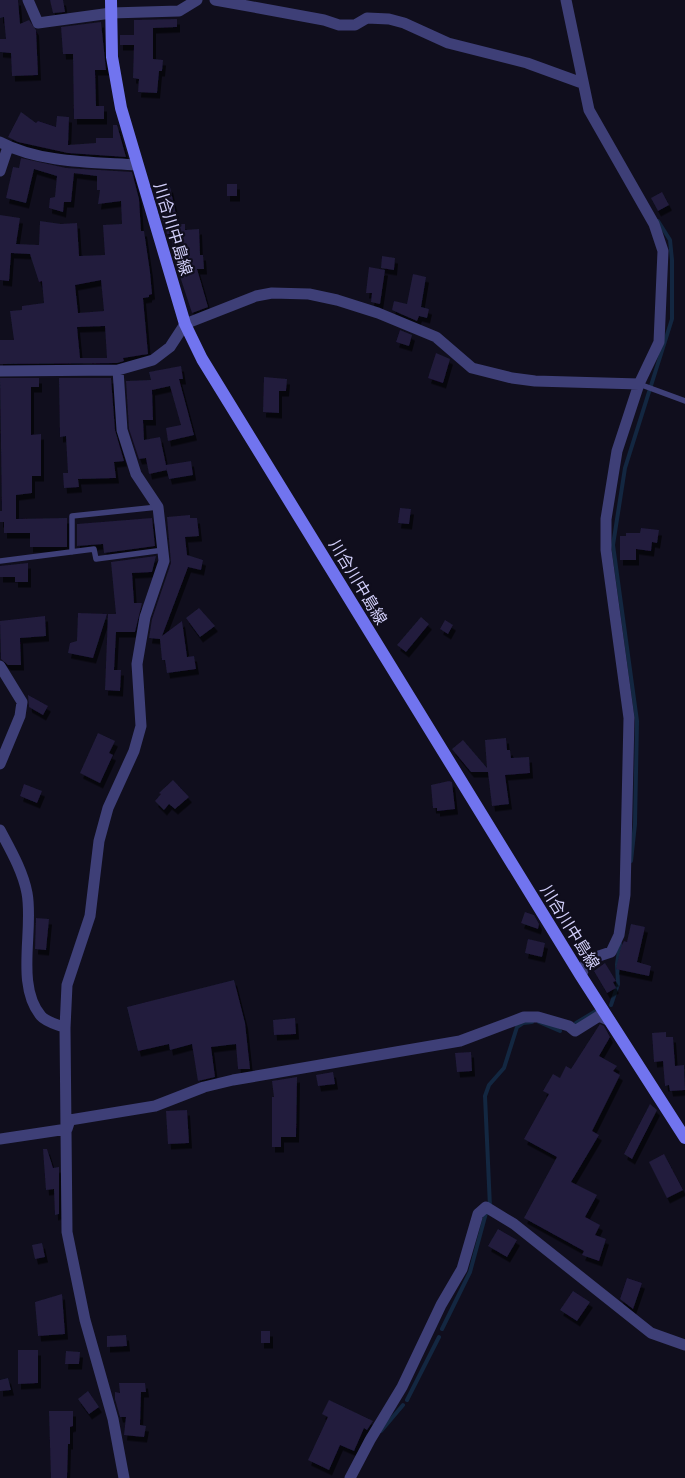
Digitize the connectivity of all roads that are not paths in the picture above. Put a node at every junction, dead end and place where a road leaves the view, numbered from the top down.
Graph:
1 (28, 0) edge
2 (197, 0) edge
3 (215, 0) edge
4 (566, 0) edge
5 (111, 6) edge
6 (582, 83) junction
7 (4, 144) edge
8 (137, 165) junction
9 (0, 171) edge
10 (184, 324) junction
11 (118, 370) junction
12 (0, 371) edge
13 (642, 385) junction
14 (685, 401) edge
15 (158, 508) junction
16 (164, 550) junction
17 (72, 552) junction
18 (0, 561) edge
19 (0, 666) edge
20 (0, 764) edge
21 (0, 830) edge
22 (581, 976) junction
23 (610, 1021) junction
24 (65, 1028) junction
25 (67, 1129) junction
26 (685, 1138) edge
27 (0, 1139) edge
28 (685, 1345) edge
29 (124, 1478) edge
30 (350, 1478) edge

1 - 5 street
2 - 5 street
3 - 6 street
4 - 6 street
5 - 8 main road, 川合川中島線
6 - 13 street
7 - 8 street
7 - 9 street
8 - 10 main road, 川合川中島線
10 - 11 street
10 - 13 street
10 - 22 main road, 川合川中島線
11 - 12 street
11 - 15 street
13 - 14 lane
13 - 22 street
15 - 16 street
15 - 17 lane
16 - 17 lane
16 - 24 street
17 - 18 lane
19 - 20 street
21 - 24 street
22 - 23 main road, 川合川中島線
23 - 25 street
23 - 26 main road, 川合川中島線
24 - 25 street
25 - 27 street
25 - 29 street
28 - 30 street

